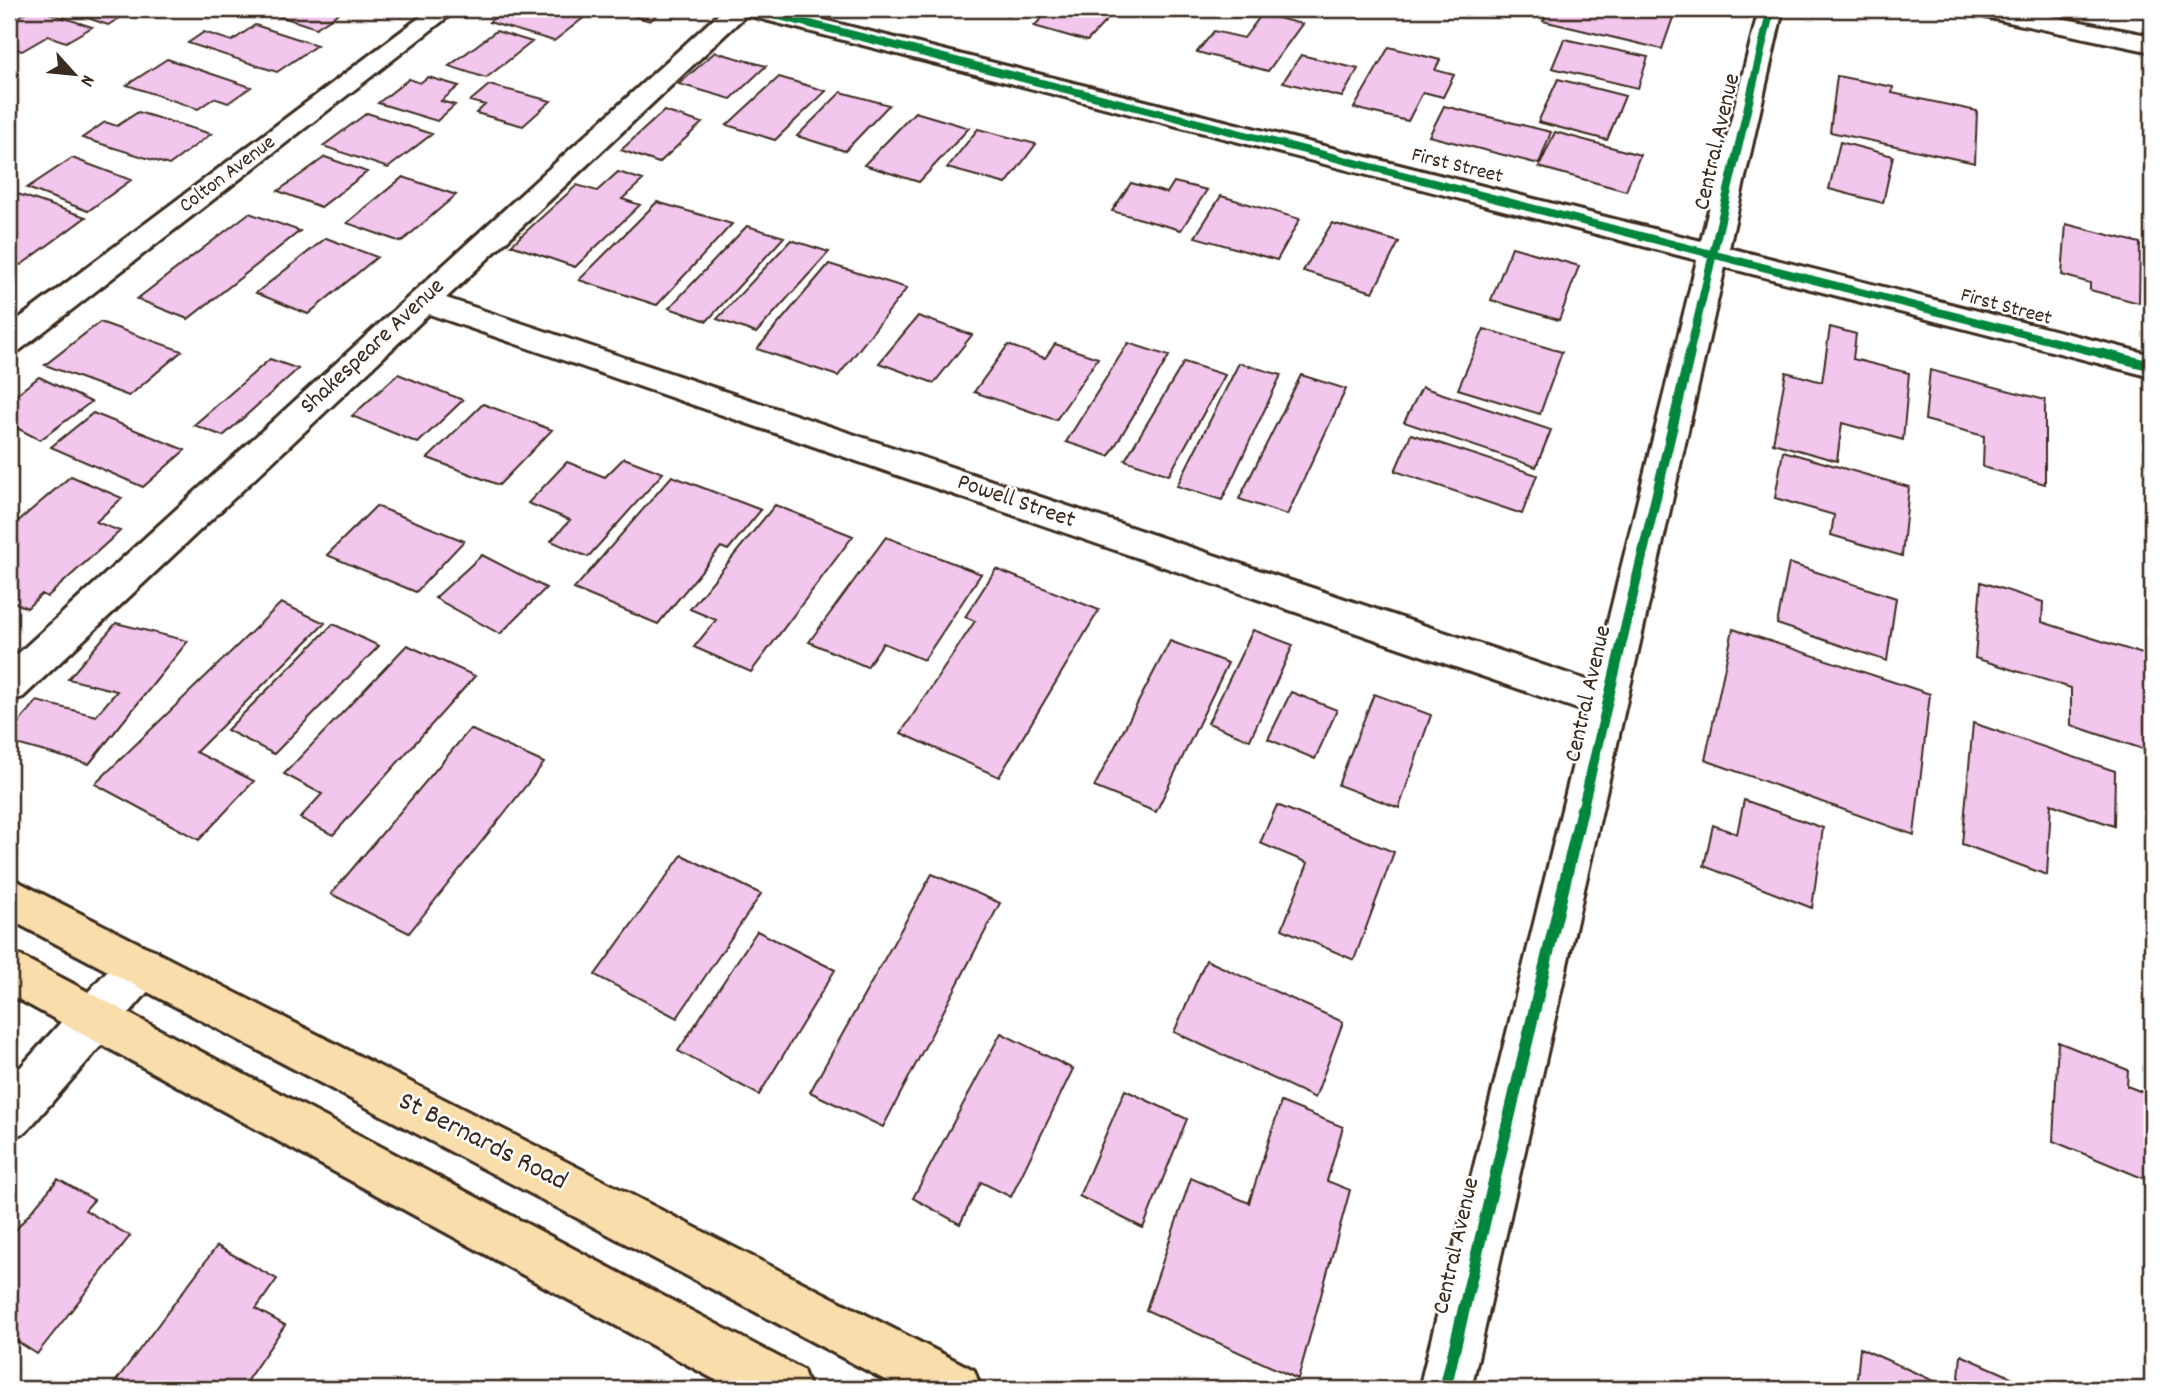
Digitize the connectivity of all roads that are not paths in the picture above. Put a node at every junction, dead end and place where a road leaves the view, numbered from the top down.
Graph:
1 (446, 9) edge
2 (738, 9) edge
3 (752, 9) edge
4 (1771, 9) edge
5 (1980, 9) edge
6 (2152, 44) edge
7 (1714, 252) junction
8 (424, 301) junction
9 (9, 342) edge
10 (2152, 366) edge
11 (9, 686) edge
12 (1608, 703) junction
13 (9, 897) edge
14 (141, 966) junction
15 (9, 971) edge
16 (95, 1017) junction
17 (9, 1115) edge
18 (784, 1389) edge
19 (955, 1389) edge
20 (1445, 1389) edge

1 - 9 street, Colton Avenue
2 - 8 street, Shakespeare Avenue
3 - 7 street, First Street
4 - 7 street, Central Avenue
5 - 6 street
7 - 10 street, First Street
7 - 12 street, Central Avenue
8 - 11 street, Shakespeare Avenue
8 - 12 street, Powell Street
12 - 20 street, Central Avenue
13 - 14 main road, St Bernards Road
14 - 16 street
14 - 19 main road, St Bernards Road
15 - 16 main road
16 - 17 street
16 - 18 main road

